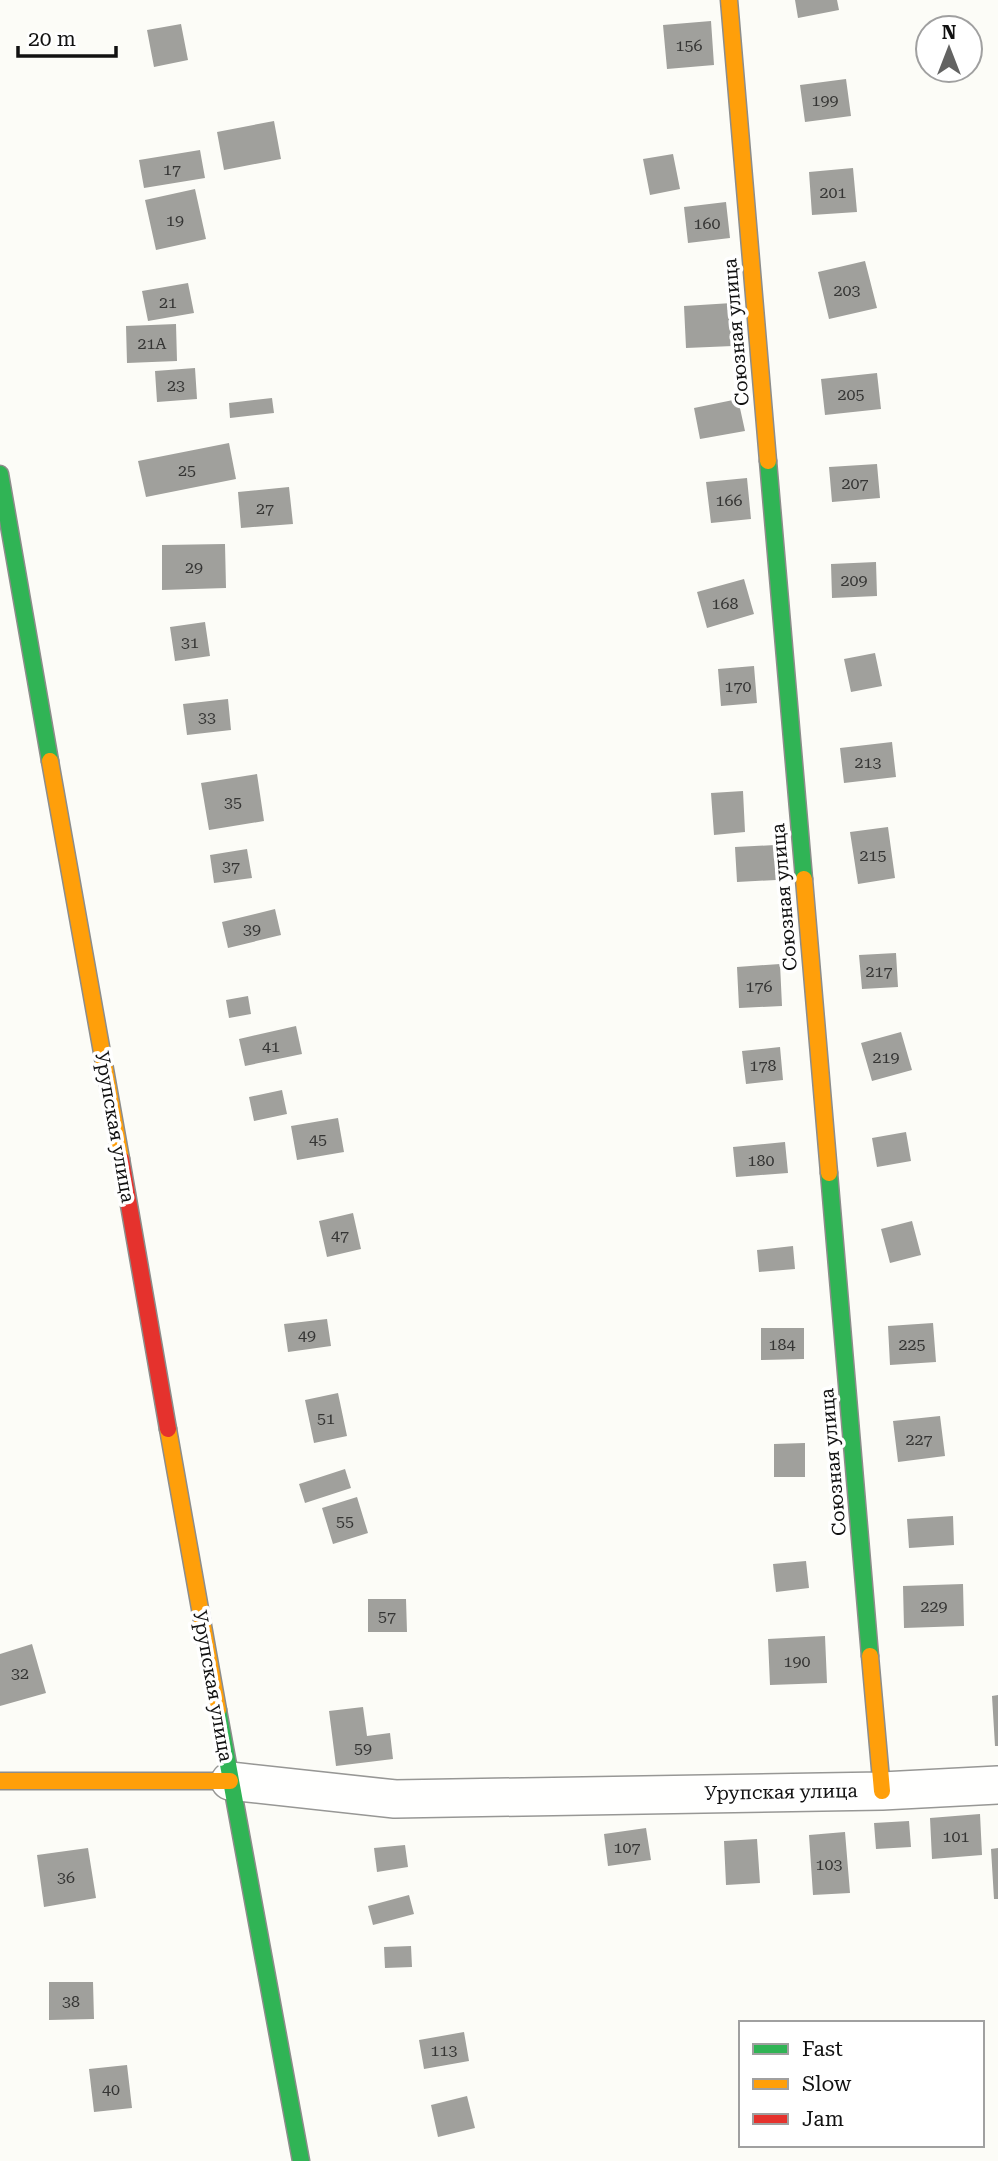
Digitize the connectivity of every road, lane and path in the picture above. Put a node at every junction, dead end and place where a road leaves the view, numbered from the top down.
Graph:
1 (729, 0) edge
2 (0, 474) edge
3 (0, 1781) edge
4 (230, 1781) junction
5 (998, 1785) edge
6 (882, 1791) junction
7 (300, 2161) edge

1 - 6 street, Союзная улица
2 - 4 street, Урупская улица
3 - 4 street, Урупская улица
4 - 6 street, Урупская улица
4 - 7 street, Урупская улица
5 - 6 street, Урупская улица

